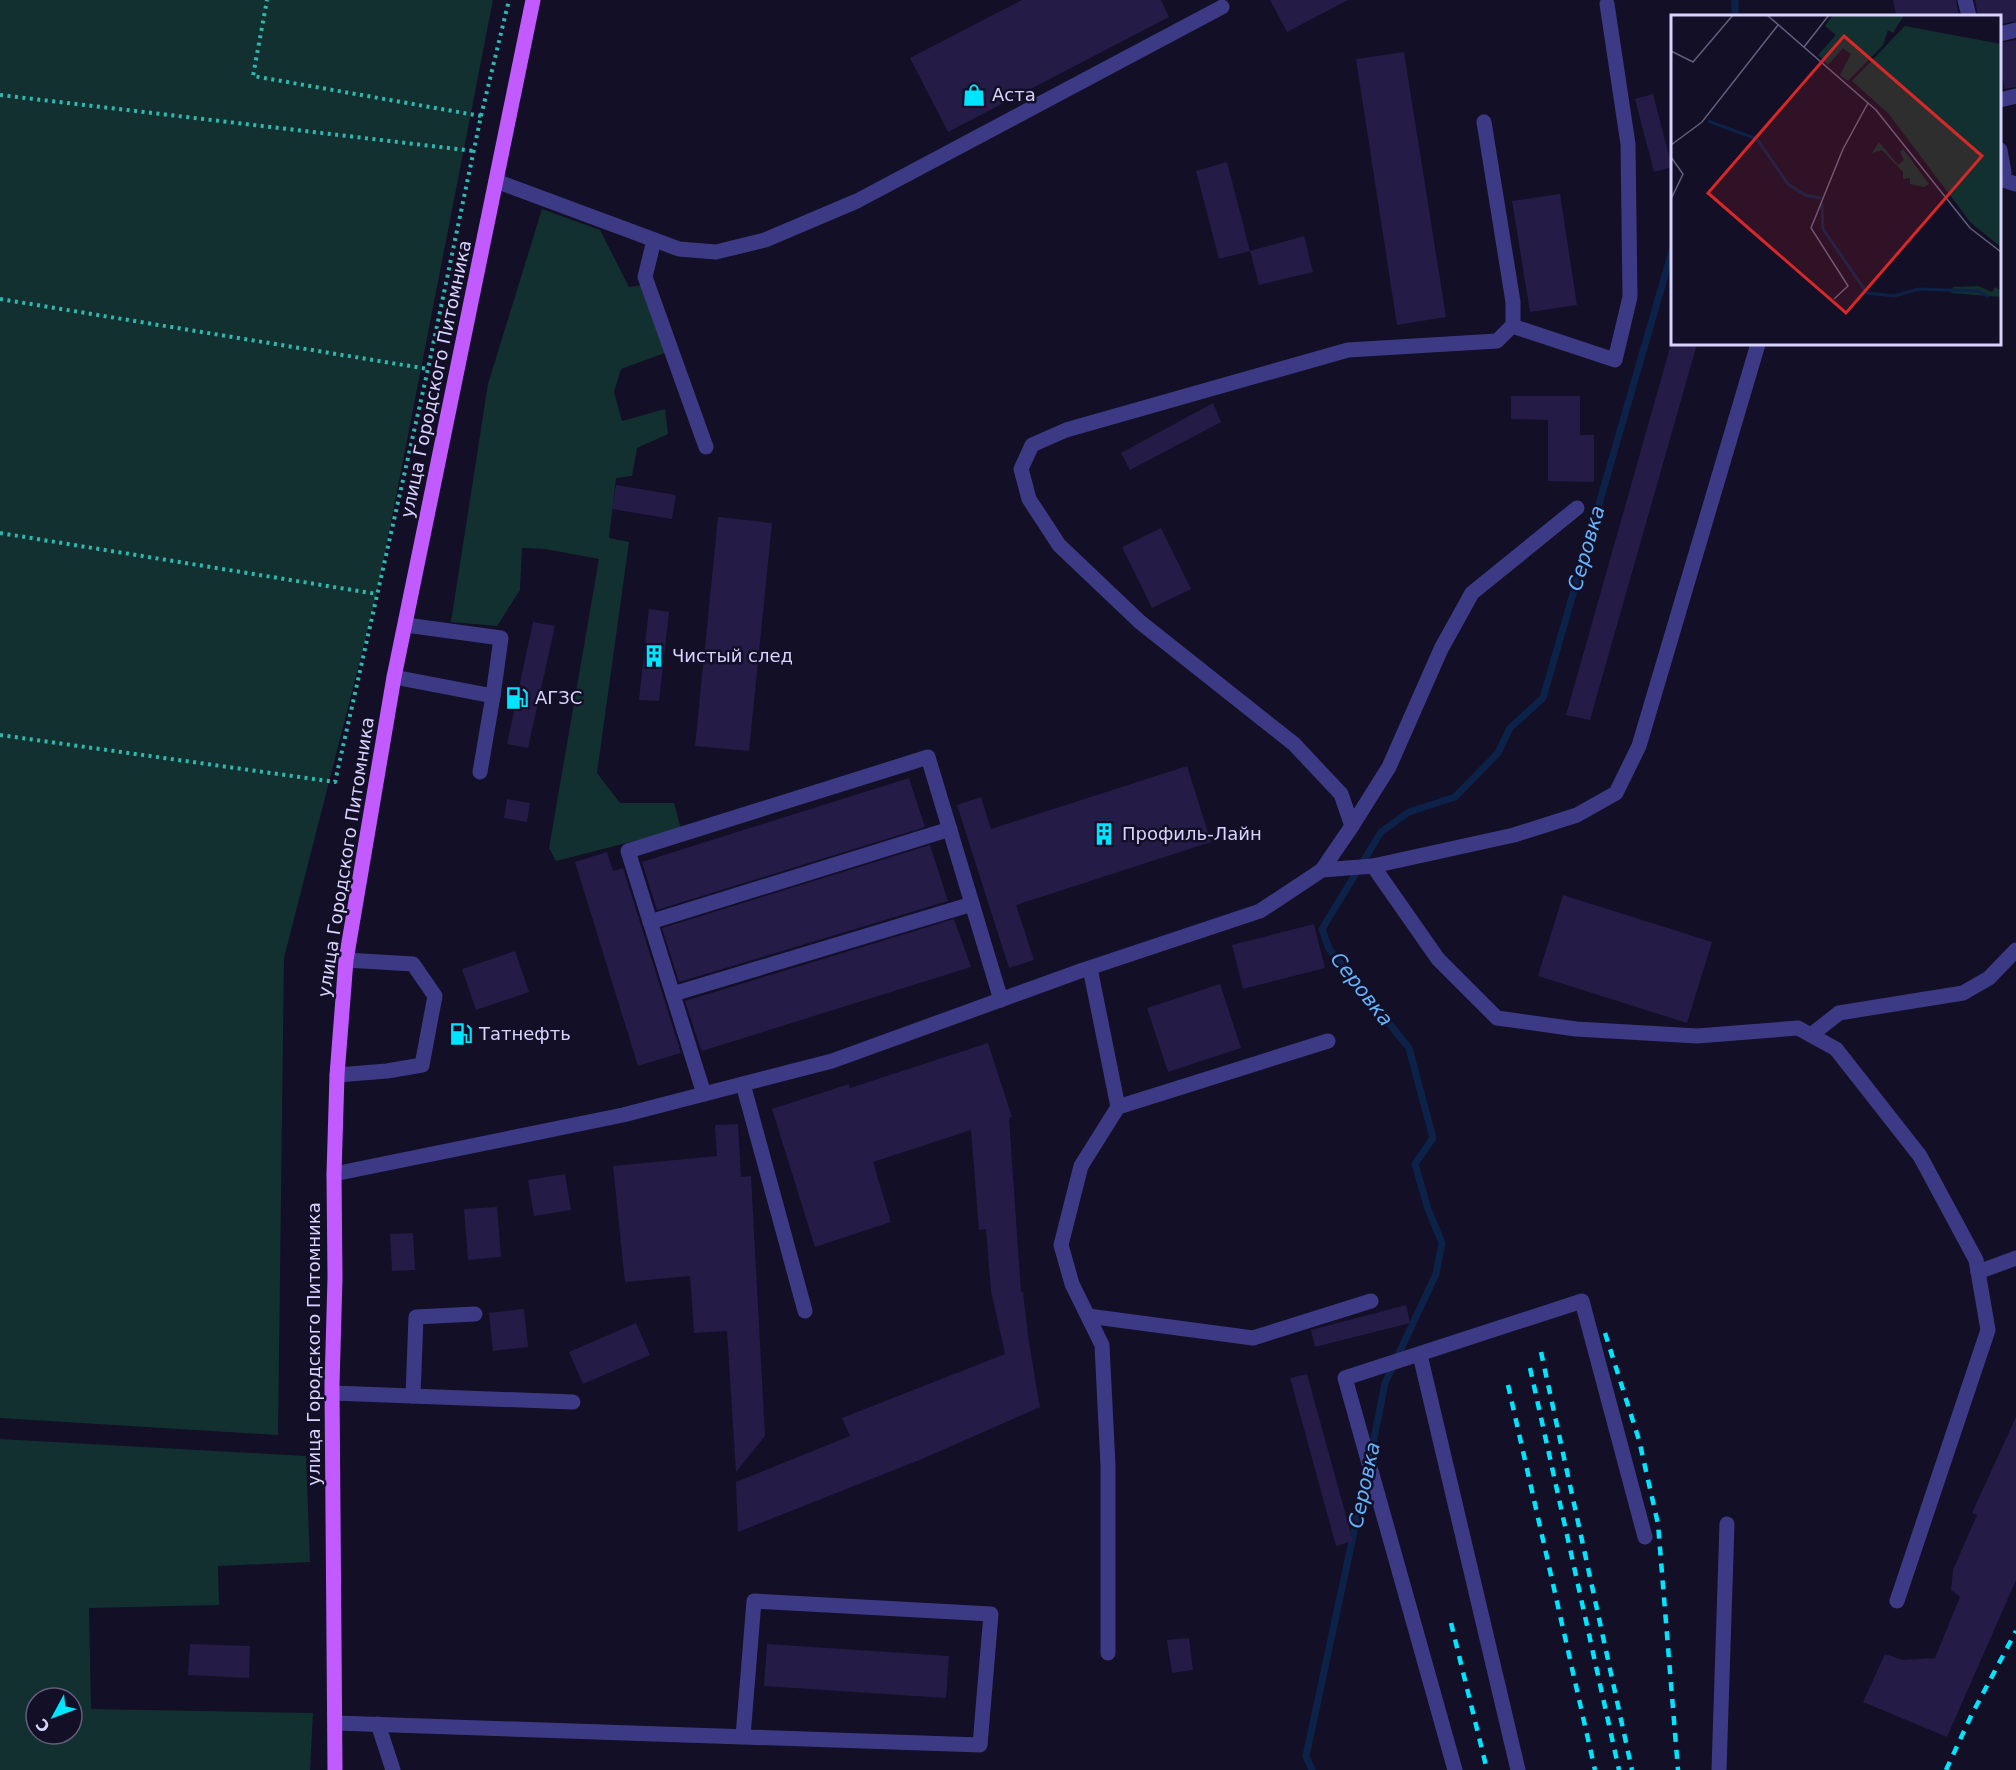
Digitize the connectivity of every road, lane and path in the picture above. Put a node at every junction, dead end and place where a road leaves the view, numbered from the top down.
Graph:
1 (267, 0) edge
2 (509, 0) edge
3 (533, 0) edge
4 (1965, 0) edge
5 (1607, 4) dead end
6 (1222, 7) dead end
7 (1969, 15) edge
8 (2016, 30) edge
9 (2001, 34) edge
10 (0, 95) edge
11 (2016, 96) edge
12 (2001, 100) edge
13 (481, 116) junction
14 (1484, 122) dead end
15 (474, 151) junction
16 (2001, 155) edge
17 (2005, 173) edge
18 (496, 181) junction
19 (2016, 184) edge
20 (654, 240) junction
21 (0, 298) edge
22 (1512, 326) junction
23 (1758, 345) edge
24 (428, 369) junction
25 (706, 447) dead end
26 (1577, 508) dead end
27 (0, 533) edge
28 (377, 594) junction
29 (406, 625) junction
30 (394, 677) junction
31 (493, 696) junction
32 (0, 735) edge
33 (480, 772) dead end
34 (1352, 826) junction
35 (950, 829) junction
36 (1373, 866) junction
37 (1322, 870) junction
38 (972, 904) junction
39 (650, 922) junction
40 (2016, 950) edge
41 (346, 960) junction
42 (1090, 968) junction
43 (673, 994) junction
44 (1000, 1000) junction
45 (1811, 1035) junction
46 (1328, 1041) dead end
47 (337, 1075) junction
48 (743, 1084) junction
49 (704, 1094) junction
50 (1118, 1107) junction
51 (334, 1174) junction
52 (2016, 1258) edge
53 (1978, 1272) junction
54 (1371, 1301) dead end
55 (805, 1311) dead end
56 (475, 1314) dead end
57 (1088, 1316) junction
58 (1420, 1354) junction
59 (333, 1393) junction
60 (413, 1396) junction
61 (573, 1402) dead end
62 (1726, 1524) dead end
63 (1645, 1537) dead end
64 (1897, 1601) dead end
65 (1108, 1653) dead end
66 (336, 1723) junction
67 (378, 1724) junction
68 (743, 1736) junction
69 (335, 1770) edge
70 (393, 1770) edge
71 (1455, 1770) edge
72 (1518, 1770) edge
73 (1719, 1770) edge

1 - 13 path
2 - 13 path
3 - 18 main road, улица Городского Питомника
4 - 7 street
5 - 22 street
6 - 20 street
8 - 9 street
10 - 15 path
11 - 12 street
13 - 15 path
14 - 22 street
15 - 24 path
16 - 17 street
17 - 19 street
18 - 20 street
18 - 29 main road, улица Городского Питомника
20 - 25 street
21 - 24 path
22 - 34 street
23 - 36 street
24 - 28 path
26 - 34 street
27 - 28 path
28 - 32 path
29 - 30 main road, улица Городского Питомника
29 - 31 street
30 - 31 street
30 - 41 main road, улица Городского Питомника
31 - 33 street
34 - 37 street
35 - 38 street
35 - 39 street
35 - 39 street
36 - 37 street
36 - 45 street
37 - 42 street
38 - 43 street
38 - 44 street
39 - 43 street
40 - 45 street
41 - 47 main road, улица Городского Питомника
41 - 47 street
42 - 44 street
42 - 50 street
43 - 49 street
44 - 48 street
45 - 53 street
46 - 50 street
47 - 51 main road, улица Городского Питомника
48 - 49 street
48 - 55 street
49 - 51 street
50 - 57 street
51 - 59 main road, улица Городского Питомника
52 - 53 street
53 - 64 street
54 - 57 street
56 - 60 street
57 - 65 street
58 - 63 street
58 - 71 street
58 - 72 street
59 - 60 street
59 - 66 main road, улица Городского Питомника
60 - 61 street
62 - 73 street
66 - 67 street
66 - 69 main road, улица Городского Питомника
67 - 68 street
67 - 70 street
68 - 68 street

